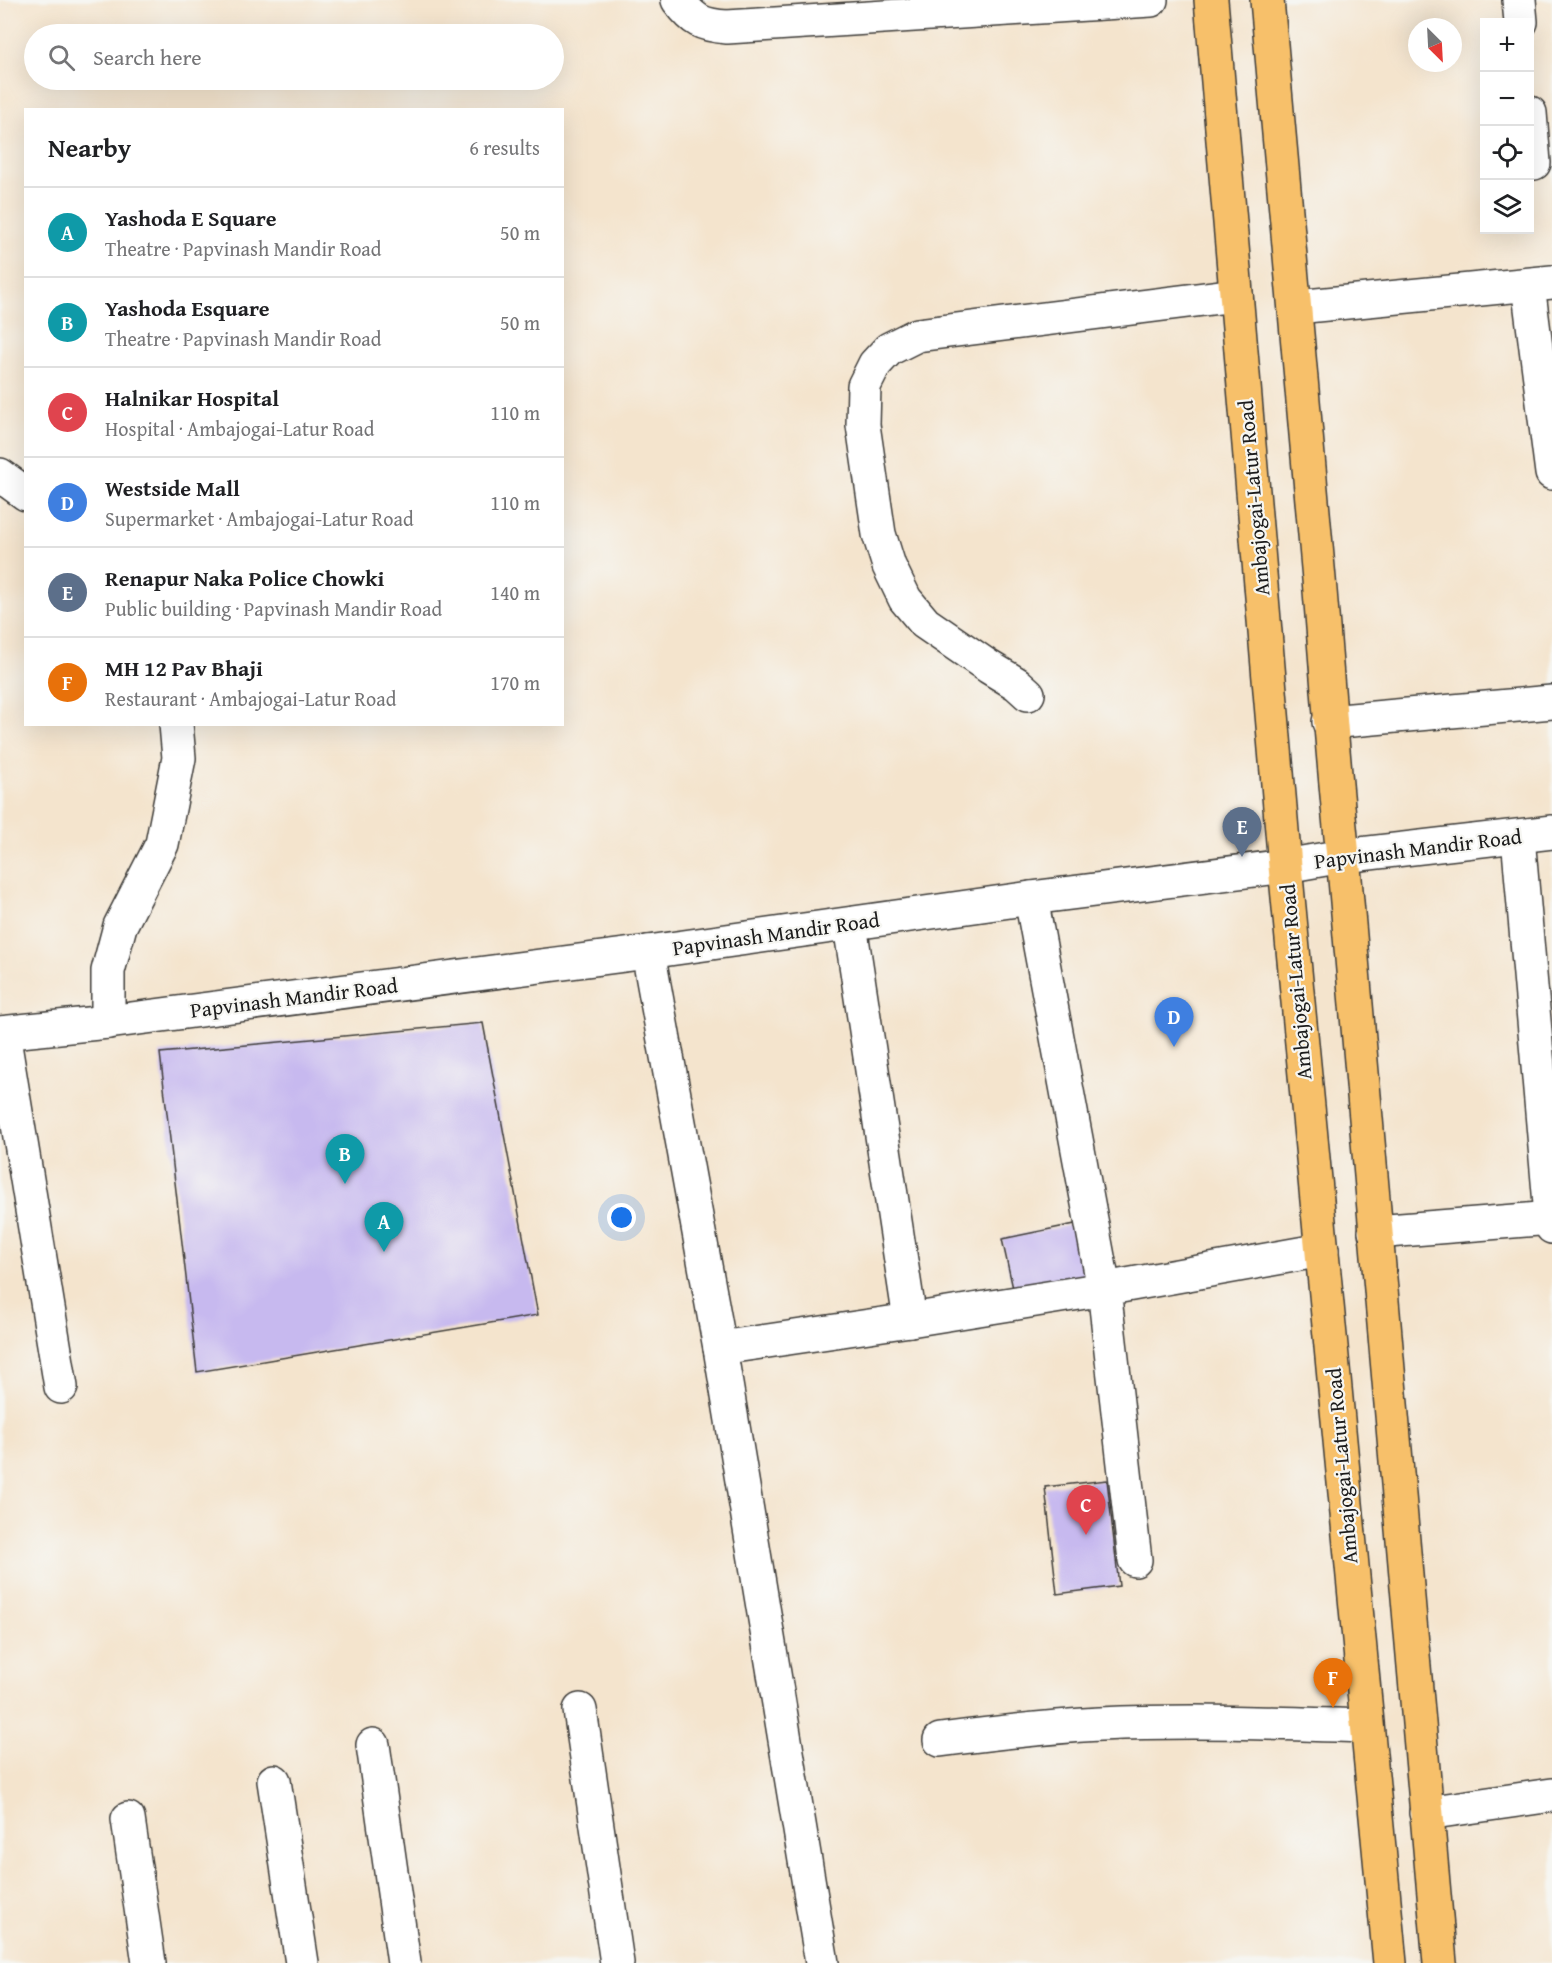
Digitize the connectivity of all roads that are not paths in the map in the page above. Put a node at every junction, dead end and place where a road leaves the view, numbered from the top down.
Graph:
1 (678, 0) edge
2 (1151, 0) edge
3 (1211, 0) edge
4 (1268, 0) edge
5 (1519, 0) edge
6 (1090, 2) edge
7 (1521, 18) edge
8 (1540, 283) edge
9 (1236, 295) junction
10 (1296, 307) junction
11 (1552, 473) edge
12 (0, 475) edge
13 (24, 493) edge
14 (1028, 694) dead end
15 (1552, 702) edge
16 (1329, 722) junction
17 (176, 726) edge
18 (1552, 832) edge
19 (1518, 837) junction
20 (1343, 856) junction
21 (1285, 866) junction
22 (1031, 898) junction
23 (850, 925) junction
24 (648, 952) junction
25 (108, 1022) junction
26 (2, 1033) edge
27 (1552, 1221) edge
28 (1375, 1232) junction
29 (1322, 1250) junction
30 (1104, 1289) junction
31 (910, 1320) junction
32 (720, 1347) junction
33 (61, 1387) dead end
34 (1135, 1560) dead end
35 (580, 1710) dead end
36 (1366, 1726) junction
37 (940, 1740) dead end
38 (373, 1745) dead end
39 (274, 1781) dead end
40 (1552, 1796) edge
41 (1426, 1813) junction
42 (128, 1819) dead end
43 (1383, 1962) edge
44 (149, 1963) edge
45 (302, 1963) edge
46 (404, 1963) edge
47 (617, 1963) edge
48 (822, 1963) edge
49 (1440, 1963) edge

1 - 6 street
2 - 6 street
3 - 9 main road, Ambajogai-Latur Road
4 - 10 main road
5 - 7 street
8 - 10 street
8 - 11 street
9 - 14 street
9 - 21 main road, Ambajogai-Latur Road
10 - 16 main road
12 - 13 street
15 - 16 street
16 - 20 main road
17 - 25 street
18 - 19 street, Papvinash Mandir Road
19 - 20 street, Papvinash Mandir Road
19 - 27 street
20 - 21 street, Papvinash Mandir Road
20 - 28 main road
21 - 22 street, Papvinash Mandir Road
21 - 29 main road, Ambajogai-Latur Road
22 - 23 street, Papvinash Mandir Road
22 - 30 street
23 - 24 street, Papvinash Mandir Road
23 - 31 street
24 - 25 street, Papvinash Mandir Road
24 - 32 street
25 - 26 street, Papvinash Mandir Road
26 - 33 street
27 - 28 street
28 - 41 main road
29 - 30 street
29 - 36 main road, Ambajogai-Latur Road
30 - 31 street
30 - 34 street
31 - 32 street
32 - 48 street
35 - 47 street
36 - 37 street
36 - 43 main road, Ambajogai-Latur Road
38 - 46 street
39 - 45 street
40 - 41 street
41 - 49 main road
42 - 44 street

